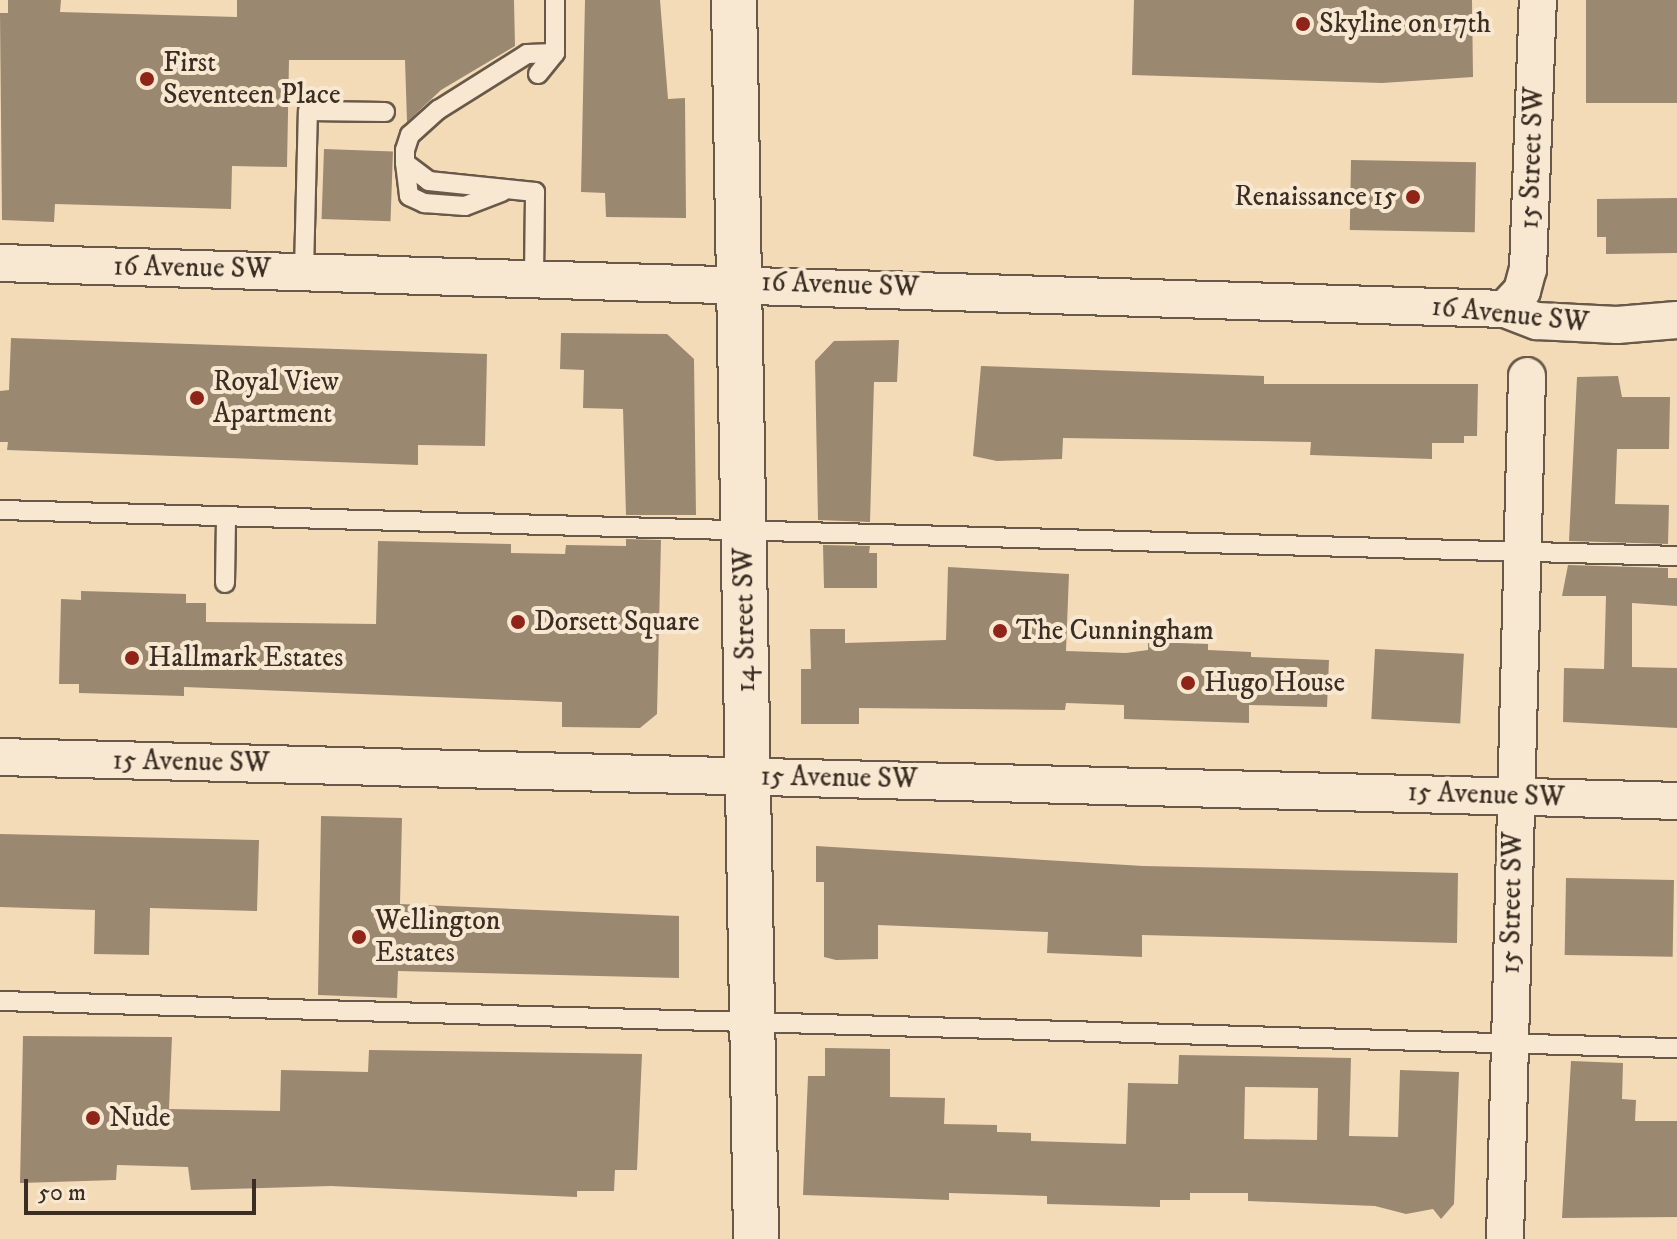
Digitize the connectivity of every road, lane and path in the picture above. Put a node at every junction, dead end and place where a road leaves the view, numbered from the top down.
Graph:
1 (555, 0) edge
2 (734, 0) edge
3 (1538, 0) edge
4 (555, 53) junction
5 (538, 74) dead end
6 (385, 112) dead end
7 (0, 263) edge
8 (304, 271) junction
9 (534, 277) junction
10 (740, 281) junction
11 (1505, 309) junction
12 (1663, 320) edge
13 (1527, 376) dead end
14 (0, 510) edge
15 (226, 516) junction
16 (743, 531) junction
17 (1522, 551) junction
18 (1677, 556) edge
19 (225, 583) dead end
20 (0, 757) edge
21 (748, 776) junction
22 (1514, 796) junction
23 (1677, 801) edge
24 (0, 1001) edge
25 (752, 1022) junction
26 (1508, 1042) junction
27 (1677, 1048) edge
28 (756, 1239) edge
29 (1505, 1239) edge

1 - 4 lane
2 - 10 main road, 14 Street SW
3 - 11 street, 15 Street SW
4 - 5 lane
4 - 9 lane
6 - 8 lane
7 - 8 street, 16 Avenue SW
8 - 9 street, 16 Avenue SW
9 - 10 street, 16 Avenue SW
10 - 11 street, 16 Avenue SW
10 - 16 main road, 14 Street SW
11 - 12 street, 16 Avenue SW
13 - 17 street, 15 Street SW
14 - 15 lane
15 - 16 lane
15 - 19 lane
16 - 17 lane
16 - 21 main road, 14 Street SW
17 - 18 lane
17 - 22 street, 15 Street SW
20 - 21 street, 15 Avenue SW
21 - 22 street, 15 Avenue SW
21 - 25 main road, 14 Street SW
22 - 23 street, 15 Avenue SW
22 - 26 street, 15 Street SW
24 - 25 lane
25 - 26 lane
25 - 28 main road, 14 Street SW
26 - 27 lane
26 - 29 street, 15 Street SW

